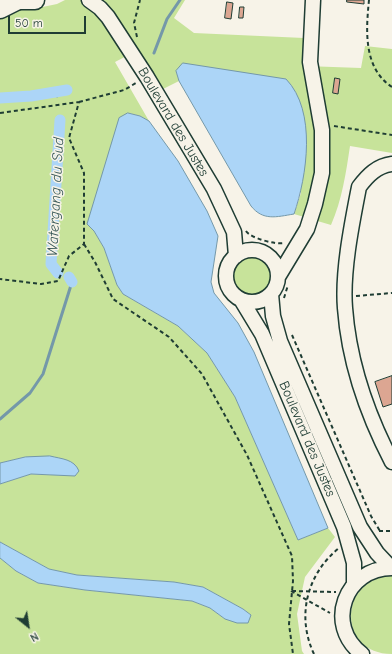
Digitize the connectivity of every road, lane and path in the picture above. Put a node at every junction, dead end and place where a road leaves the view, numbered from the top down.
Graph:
1 (17, 0) edge
2 (35, 0) edge
3 (89, 0) edge
4 (140, 0) edge
5 (313, 0) edge
6 (370, 0) edge
7 (0, 8) edge
8 (138, 40) dead end
9 (147, 77) junction
10 (392, 87) edge
11 (79, 102) junction
12 (0, 113) edge
13 (333, 130) dead end
14 (392, 135) edge
15 (392, 164) edge
16 (245, 229) dead end
17 (84, 244) junction
18 (296, 248) junction
19 (236, 256) junction
20 (0, 279) edge
21 (283, 280) junction
22 (392, 293) edge
23 (277, 297) junction
24 (345, 297) junction
25 (242, 300) junction
26 (292, 334) dead end
27 (392, 462) edge
28 (392, 530) edge
29 (380, 531) junction
30 (364, 534) junction
31 (349, 541) junction
32 (392, 568) edge
33 (352, 588) junction
34 (309, 590) junction
35 (291, 591) junction
36 (306, 601) junction
37 (343, 622) junction
38 (348, 638) junction
39 (293, 654) edge
40 (314, 654) edge
41 (350, 654) edge
42 (362, 654) edge

1 - 2 main road
1 - 7 highway
3 - 9 street, Boulevard des Justes
4 - 8 path
5 - 18 street
6 - 10 path
9 - 11 path
9 - 19 street, Boulevard des Justes
11 - 12 path
11 - 17 path
13 - 14 path
15 - 24 street
16 - 18 path
17 - 20 path
17 - 35 path
18 - 21 street
19 - 21 street
19 - 25 street
21 - 23 path
21 - 23 street
22 - 24 path
23 - 25 street
23 - 30 street, Boulevard des Justes
24 - 27 street
25 - 31 street, Boulevard des Justes
26 - 29 path
28 - 29 path
29 - 30 path
30 - 32 street, Boulevard des Justes
31 - 33 street, Boulevard des Justes
31 - 34 path
32 - 33 street
33 - 34 path
33 - 37 street, Boulevard des Justes
34 - 35 path
34 - 36 path
35 - 36 path
35 - 39 path
36 - 37 path
36 - 40 path
37 - 38 street
38 - 41 street
38 - 42 street

